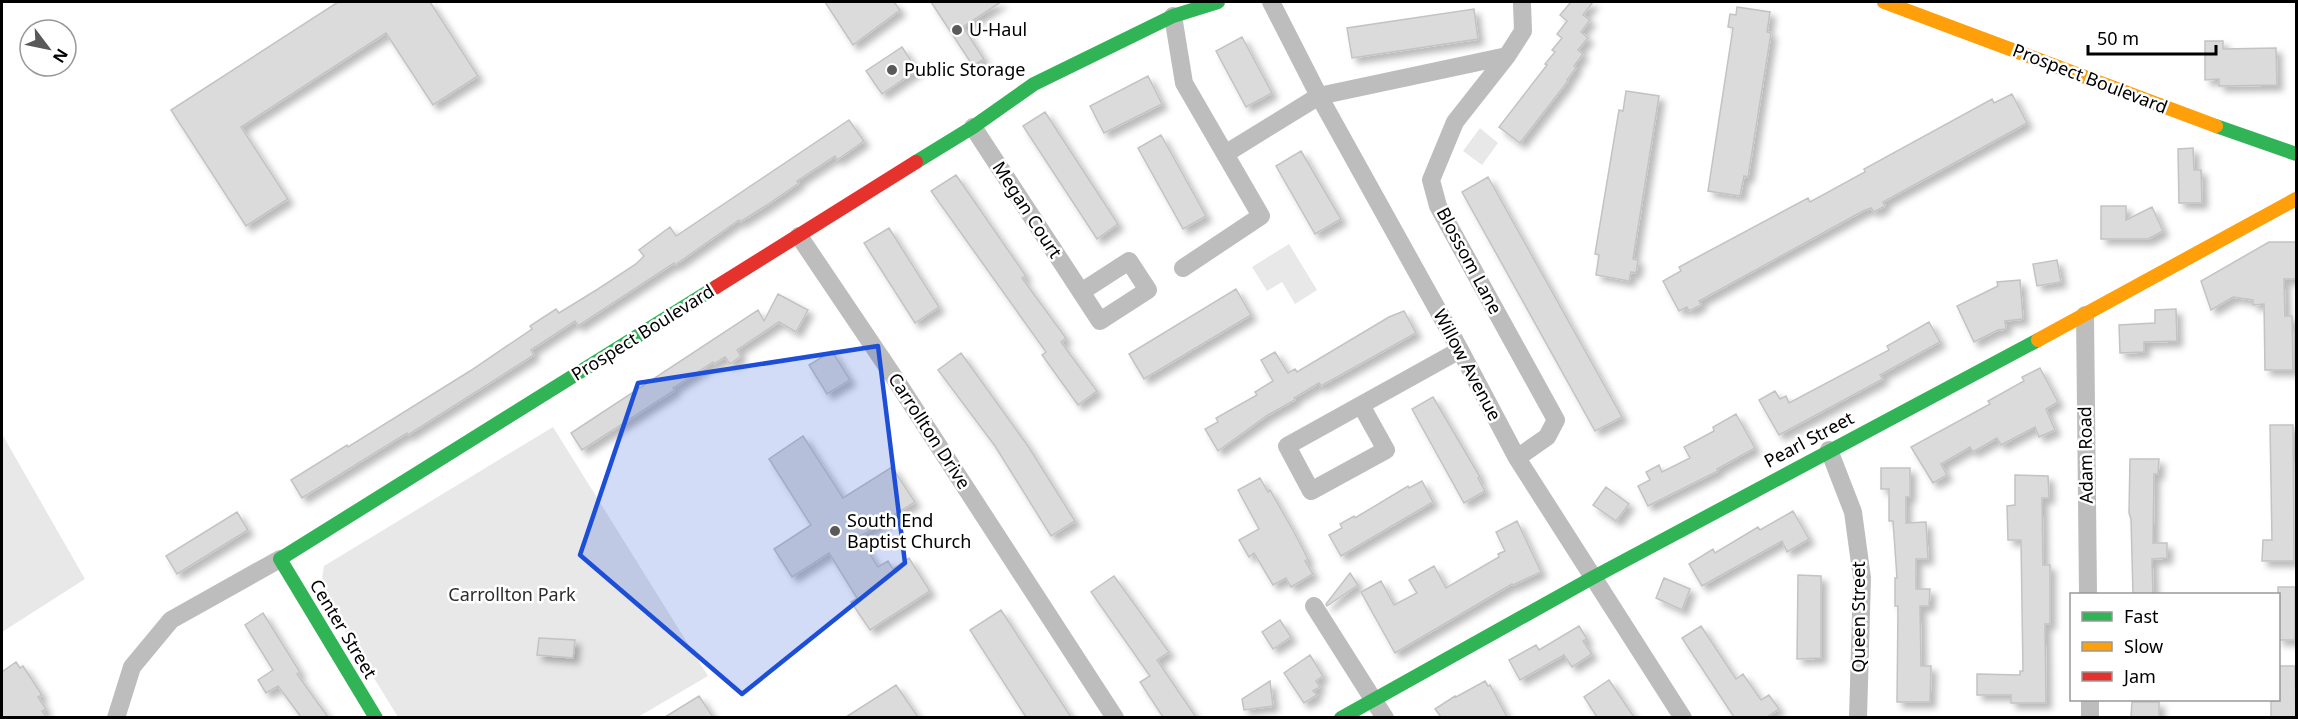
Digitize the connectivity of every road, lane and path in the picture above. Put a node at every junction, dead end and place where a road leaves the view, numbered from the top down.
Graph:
1 (1218, 2) edge
2 (1271, 2) edge
3 (1884, 2) edge
4 (1522, 4) dead end
5 (1173, 16) junction
6 (1507, 56) junction
7 (1319, 96) junction
8 (973, 127) junction
9 (1225, 154) junction
10 (2296, 154) edge
11 (2296, 199) edge
12 (799, 236) junction
13 (1183, 268) dead end
14 (1081, 292) dead end
15 (2085, 315) junction
16 (1460, 350) junction
17 (1361, 405) junction
18 (1829, 450) junction
19 (1517, 458) junction
20 (280, 559) junction
21 (1592, 578) junction
22 (2088, 593) edge
23 (1314, 606) dead end
24 (1373, 699) junction
25 (2090, 701) edge
26 (116, 717) edge
27 (376, 717) edge
28 (1115, 717) edge
29 (1341, 717) edge
30 (1385, 717) edge
31 (1683, 717) edge
32 (1858, 717) edge
33 (2090, 717) edge

1 - 5 street, Prospect Boulevard
2 - 7 street, Willow Avenue
3 - 10 street, Prospect Boulevard
4 - 6 street, Blossom Lane
5 - 8 street, Prospect Boulevard
5 - 9 street
6 - 7 street
6 - 19 street, Blossom Lane
7 - 9 street
7 - 16 street, Willow Avenue
8 - 12 street, Prospect Boulevard
8 - 14 street, Megan Court
9 - 13 street
11 - 15 street, Pearl Street
12 - 20 street, Prospect Boulevard
12 - 28 street, Carrollton Drive
15 - 18 street, Pearl Street
15 - 22 street, Adam Road
16 - 17 street
16 - 19 street, Willow Avenue
17 - 17 street
18 - 21 street, Pearl Street
18 - 32 street, Queen Street
19 - 21 street, Willow Avenue
20 - 26 street, Prospect Boulevard
20 - 27 street, Center Street
21 - 24 street, Pearl Street
21 - 31 street, Willow Avenue
23 - 24 street
24 - 29 street, Pearl Street
24 - 30 street
25 - 33 street

